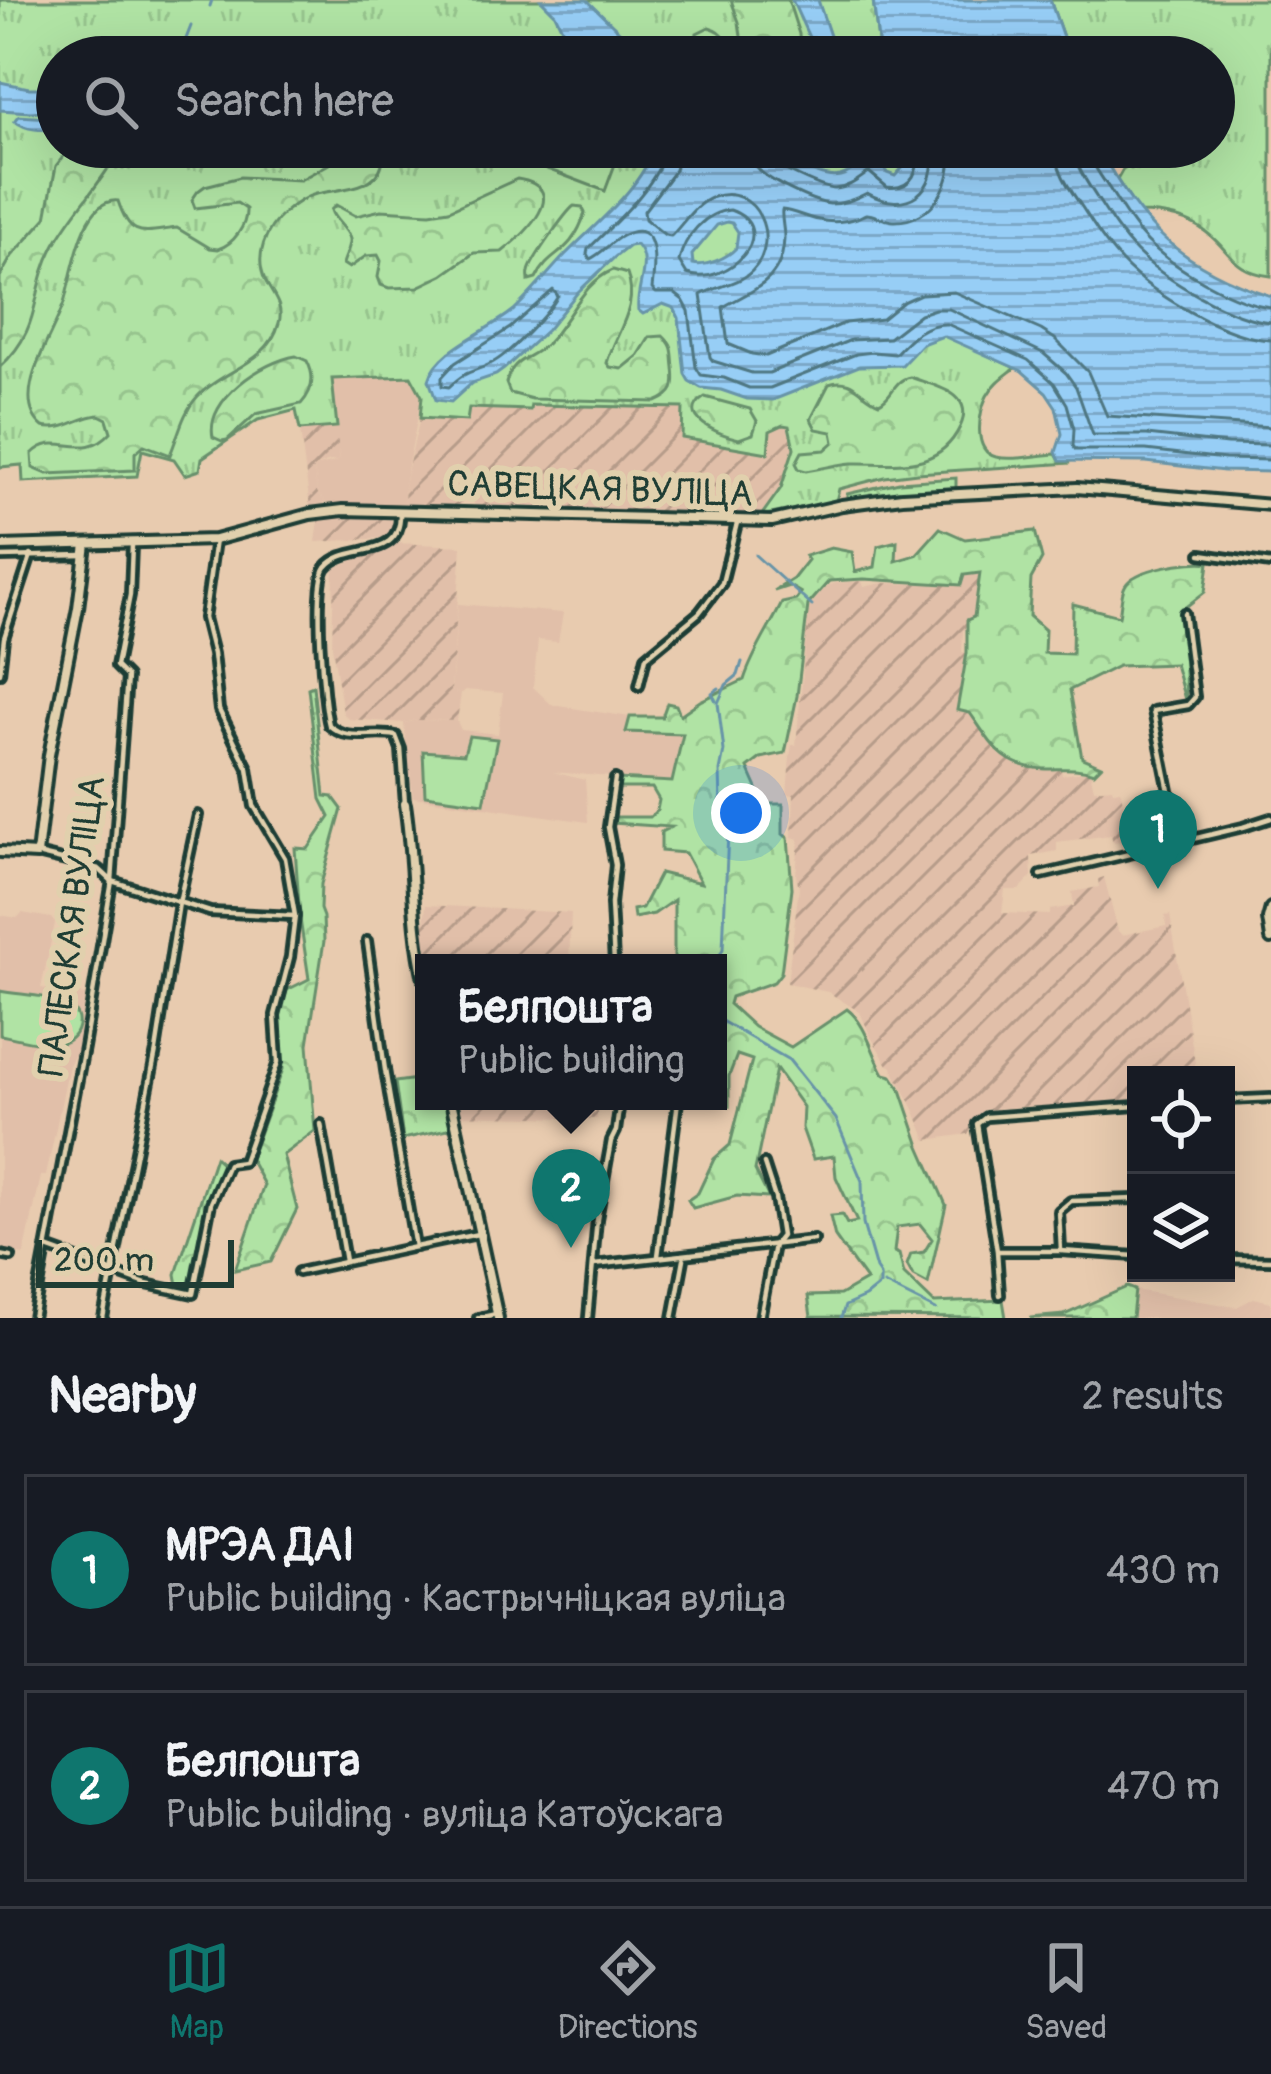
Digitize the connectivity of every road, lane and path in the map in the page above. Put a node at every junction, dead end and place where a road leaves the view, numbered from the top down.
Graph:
1 (1271, 505) edge
2 (400, 510) junction
3 (737, 522) junction
4 (215, 540) junction
5 (133, 543) junction
6 (0, 546) edge
7 (86, 549) junction
8 (1202, 554) dead end
9 (31, 555) junction
10 (0, 557) edge
11 (1271, 564) edge
12 (1184, 613) dead end
13 (0, 673) edge
14 (639, 686) dead end
15 (616, 779) dead end
16 (405, 804) joint
17 (198, 815) dead end
18 (1271, 818) edge
19 (1179, 841) junction
20 (0, 852) edge
21 (37, 854) junction
22 (1041, 875) dead end
23 (112, 881) junction
24 (179, 903) junction
25 (1271, 908) edge
26 (295, 916) junction
27 (1271, 939) edge
28 (367, 941) dead end
29 (419, 954) edge
30 (614, 954) edge
31 (1271, 1098) edge
32 (1235, 1100) edge
33 (1127, 1107) edge
34 (453, 1110) edge
35 (619, 1110) edge
36 (677, 1110) edge
37 (321, 1124) dead end
38 (764, 1164) dead end
39 (1127, 1199) edge
40 (478, 1234) junction
41 (814, 1240) dead end
42 (774, 1245) junction
43 (415, 1247) junction
44 (46, 1248) junction
45 (997, 1251) junction
46 (1061, 1251) junction
47 (0, 1255) edge
48 (1127, 1255) edge
49 (685, 1256) junction
50 (11, 1257) dead end
51 (658, 1258) junction
52 (1235, 1259) edge
53 (1271, 1260) edge
54 (345, 1263) junction
55 (594, 1264) junction
56 (112, 1270) junction
57 (298, 1272) dead end
58 (1000, 1295) dead end
59 (498, 1316) edge
60 (33, 1318) edge
61 (103, 1318) edge
62 (478, 1318) edge
63 (588, 1318) edge
64 (673, 1318) edge
65 (760, 1318) edge

1 - 3 street, САВЕЦКАЯ ВУЛІЦА
2 - 3 street, САВЕЦКАЯ ВУЛІЦА
2 - 4 street, САВЕЦКАЯ ВУЛІЦА
2 - 16 street
3 - 14 street
4 - 5 street, САВЕЦКАЯ ВУЛІЦА
4 - 26 street
5 - 7 street, САВЕЦКАЯ ВУЛІЦА
5 - 23 street, ПАЛЕСКАЯ ВУЛІЦА
6 - 7 street, САВЕЦКАЯ ВУЛІЦА
7 - 9 street, САВЕЦКАЯ ВУЛІЦА
7 - 21 street
8 - 11 street
9 - 10 street, САВЕЦКАЯ ВУЛІЦА
9 - 13 street
12 - 19 street
15 - 30 street
16 - 29 street
17 - 24 street
18 - 19 street
19 - 22 street
20 - 21 street
21 - 23 street
23 - 24 street
23 - 44 street, ПАЛЕСКАЯ ВУЛІЦА
24 - 26 street
24 - 56 street
25 - 27 street
26 - 56 street
28 - 43 street
31 - 32 street
33 - 45 street
34 - 40 street
35 - 55 street
36 - 51 street
37 - 54 street
38 - 42 street
39 - 46 street
40 - 43 street
40 - 59 street
41 - 42 street
42 - 49 street
42 - 65 street
43 - 54 street
44 - 56 street
44 - 60 street, ПАЛЕСКАЯ ВУЛІЦА
45 - 46 street
45 - 58 street
46 - 48 street
47 - 50 street
49 - 51 street
49 - 64 street
51 - 55 street
52 - 53 street
54 - 57 street
55 - 63 street
56 - 61 street
59 - 62 street

